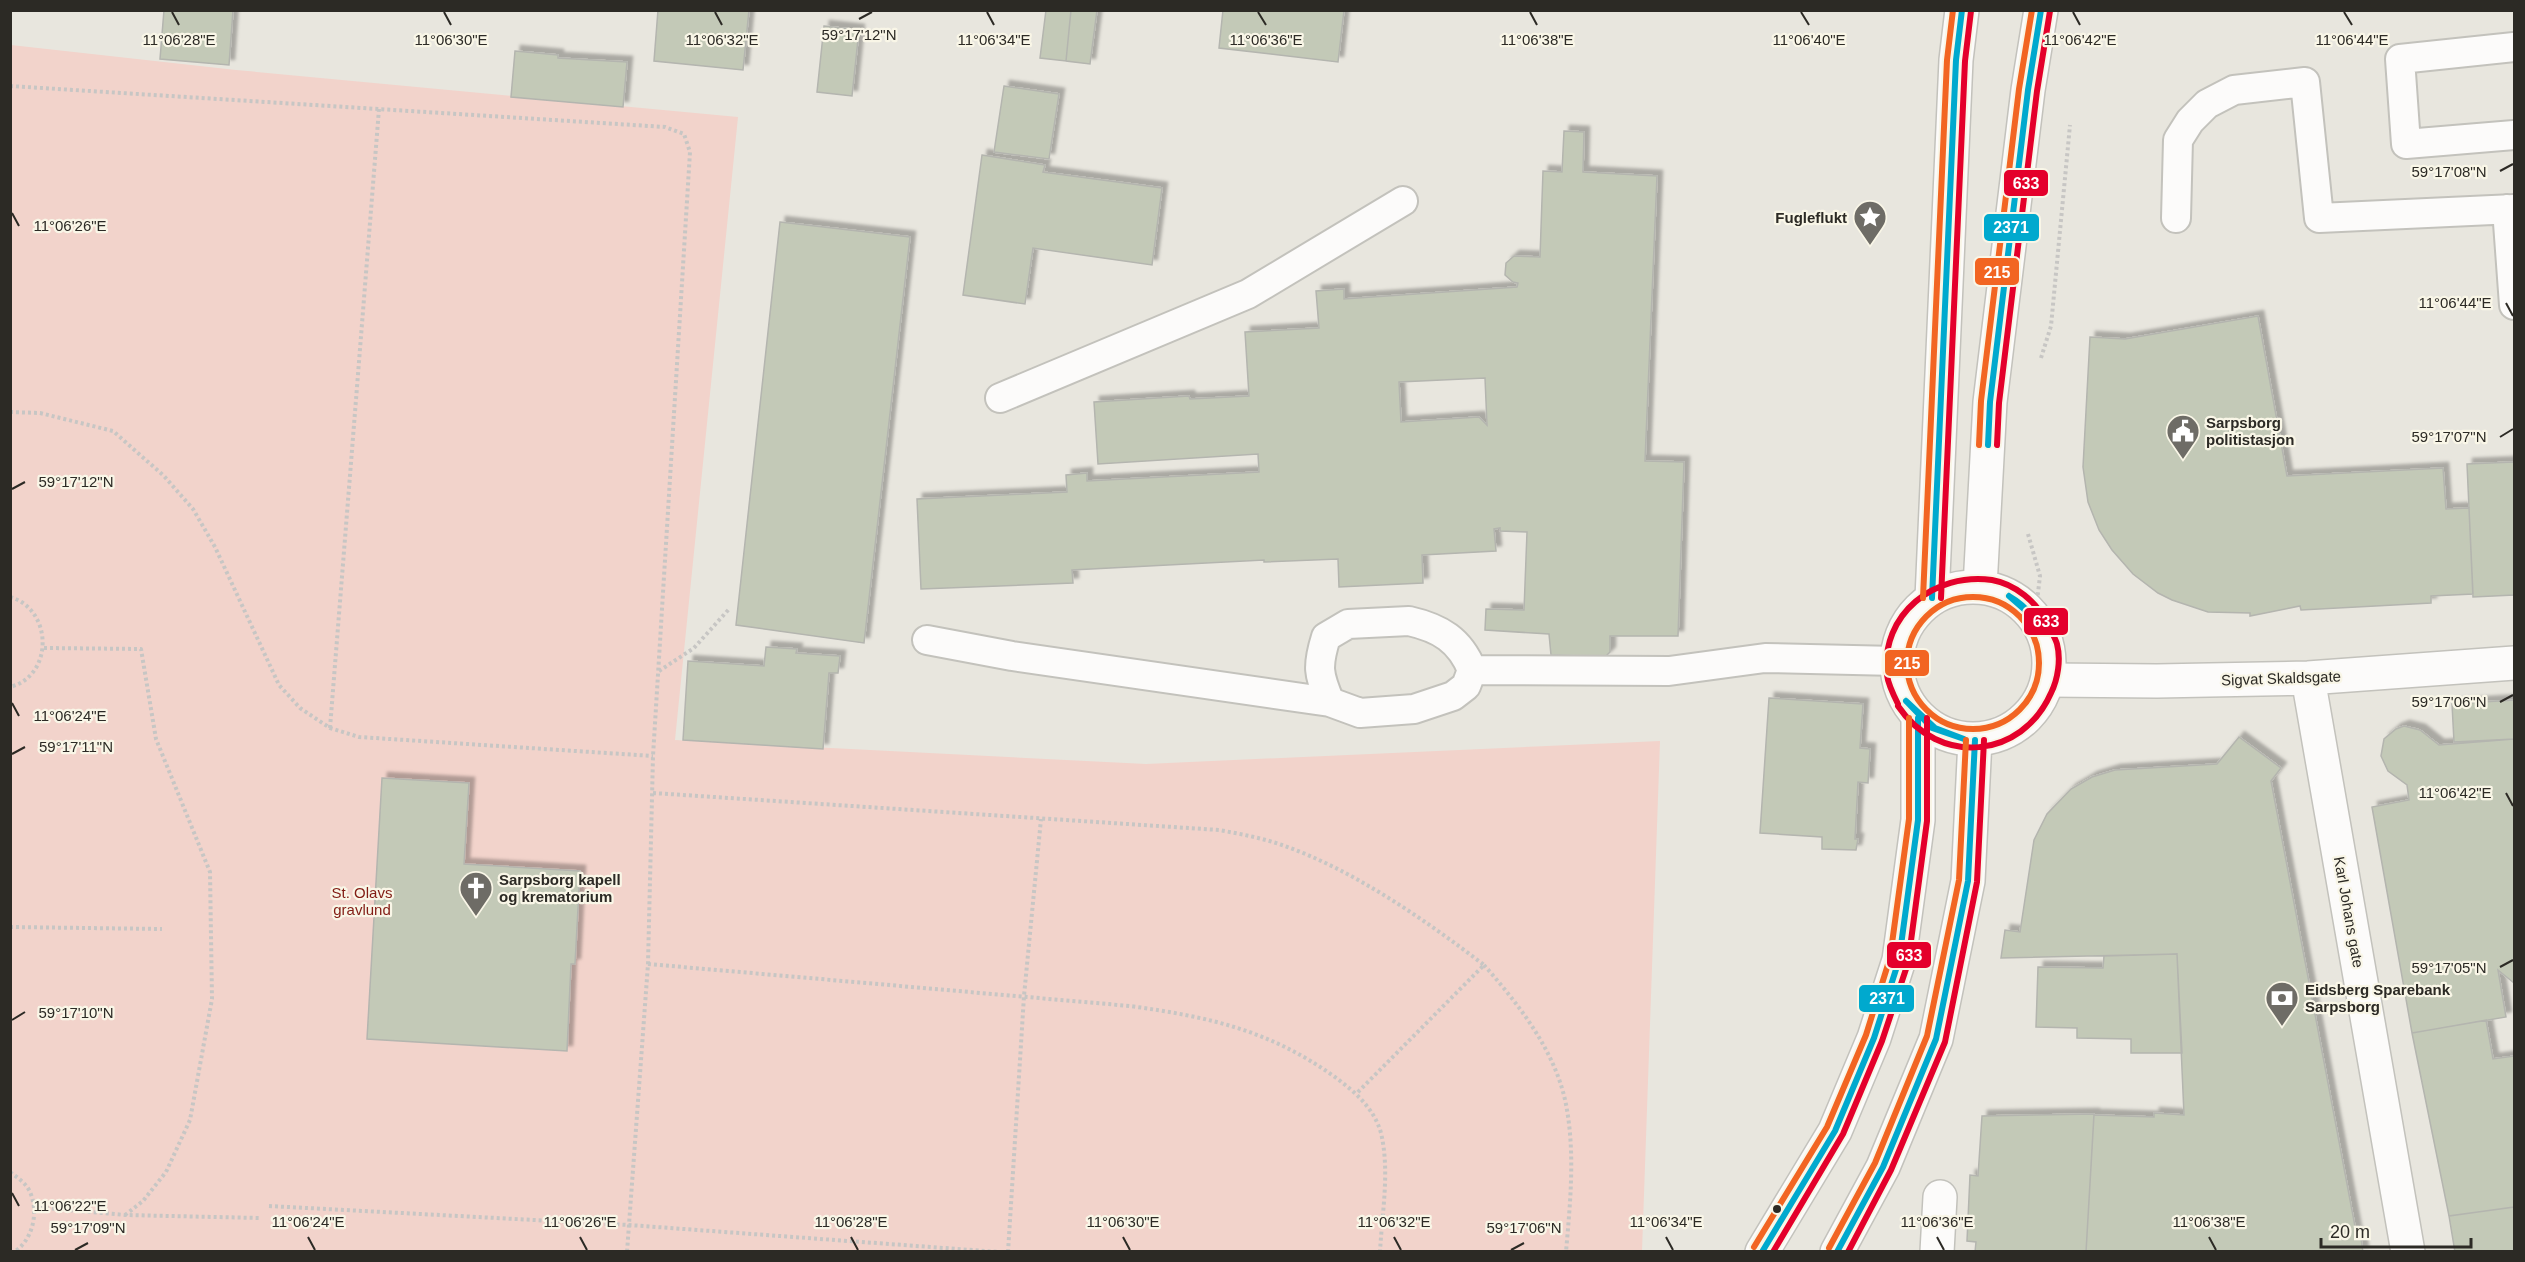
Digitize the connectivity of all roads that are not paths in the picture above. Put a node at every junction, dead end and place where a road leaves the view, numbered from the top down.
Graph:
1 (1962, 10) edge
2 (2041, 10) edge
3 (2514, 47) edge
4 (2514, 135) edge
5 (1403, 201) dead end
6 (2511, 209) edge
7 (2176, 218) dead end
8 (2514, 305) edge
9 (1000, 398) dead end
10 (1980, 587) junction
11 (1932, 598) junction
12 (927, 640) dead end
13 (1896, 662) junction
14 (2514, 663) edge
15 (1472, 670) junction
16 (2308, 678) junction
17 (2048, 680) junction
18 (1330, 702) junction
19 (1918, 718) junction
20 (1975, 740) junction
21 (1940, 1197) dead end
22 (1762, 1251) edge
23 (1837, 1251) edge
24 (1937, 1251) edge
25 (2408, 1251) edge

1 - 11 street
2 - 10 street
3 - 4 lane
5 - 9 lane
6 - 7 lane
6 - 8 lane
10 - 11 street
10 - 17 street
11 - 13 street
12 - 18 lane
13 - 15 lane
13 - 19 street
14 - 16 street, Sigvat Skaldsgate
15 - 18 lane
15 - 18 lane
16 - 17 street, Sigvat Skaldsgate
16 - 25 street, Karl Johans gate
17 - 20 street
19 - 20 street
19 - 22 street
20 - 23 street
21 - 24 street

